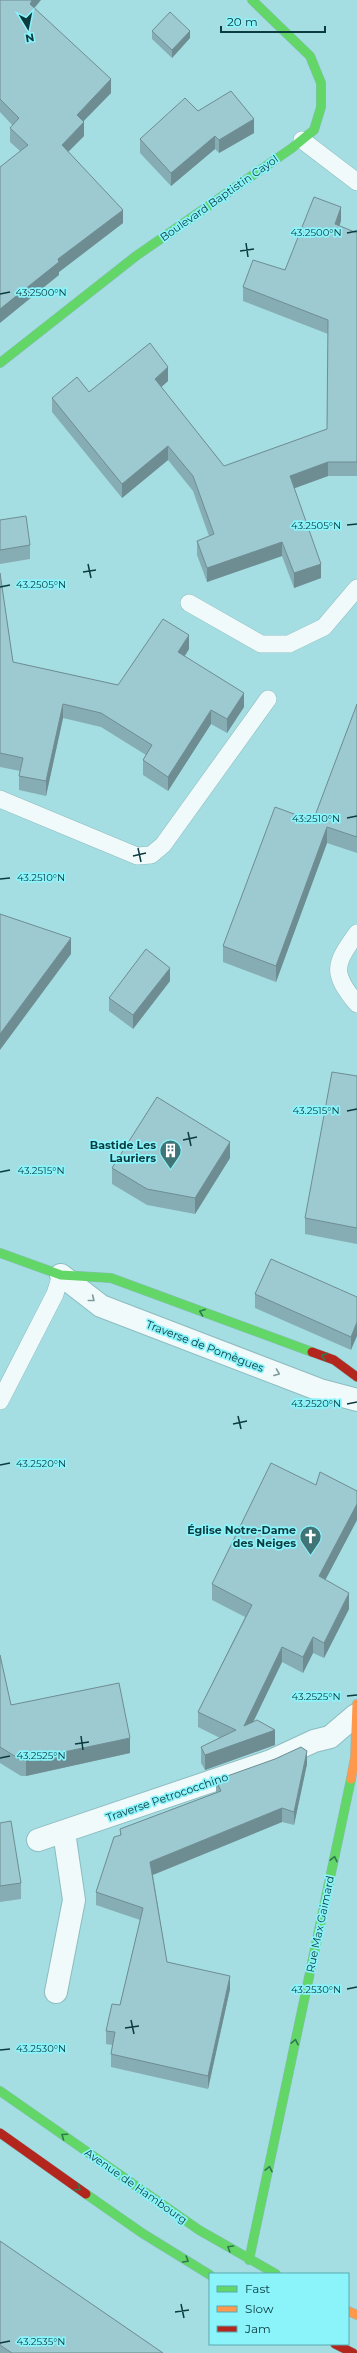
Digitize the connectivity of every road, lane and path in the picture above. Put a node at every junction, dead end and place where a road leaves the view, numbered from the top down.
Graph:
1 (252, 0) edge
2 (302, 140) junction
3 (357, 182) edge
4 (0, 363) edge
5 (357, 588) edge
6 (188, 603) dead end
7 (268, 699) dead end
8 (0, 799) edge
9 (357, 933) edge
10 (357, 1004) edge
11 (0, 1253) edge
12 (61, 1275) junction
13 (357, 1377) edge
14 (357, 1400) edge
15 (0, 1401) edge
16 (356, 1709) edge
17 (64, 1832) junction
18 (38, 1840) dead end
19 (56, 1992) dead end
20 (0, 2090) edge
21 (0, 2133) edge
22 (249, 2260) junction
23 (274, 2273) edge
24 (209, 2274) edge
25 (337, 2345) edge
26 (353, 2353) edge

1 - 2 street, Boulevard Baptistin Cayol
2 - 3 lane
2 - 4 street, Boulevard Baptistin Cayol
5 - 6 lane
7 - 8 lane
9 - 10 lane
11 - 12 street, Traverse de Pomègues
13 -> 12 street, Traverse de Pomègues
12 -> 14 street, Traverse de Pomègues
12 - 15 lane
16 - 17 street, Traverse Petrococchino
22 -> 16 street, Rue Max Gaimard
17 - 18 street, Traverse Petrococchino
17 - 19 street
22 -> 20 street, Avenue de Hambourg
21 -> 24 street
22 - 23 street, Avenue de Hambourg
25 - 26 street

